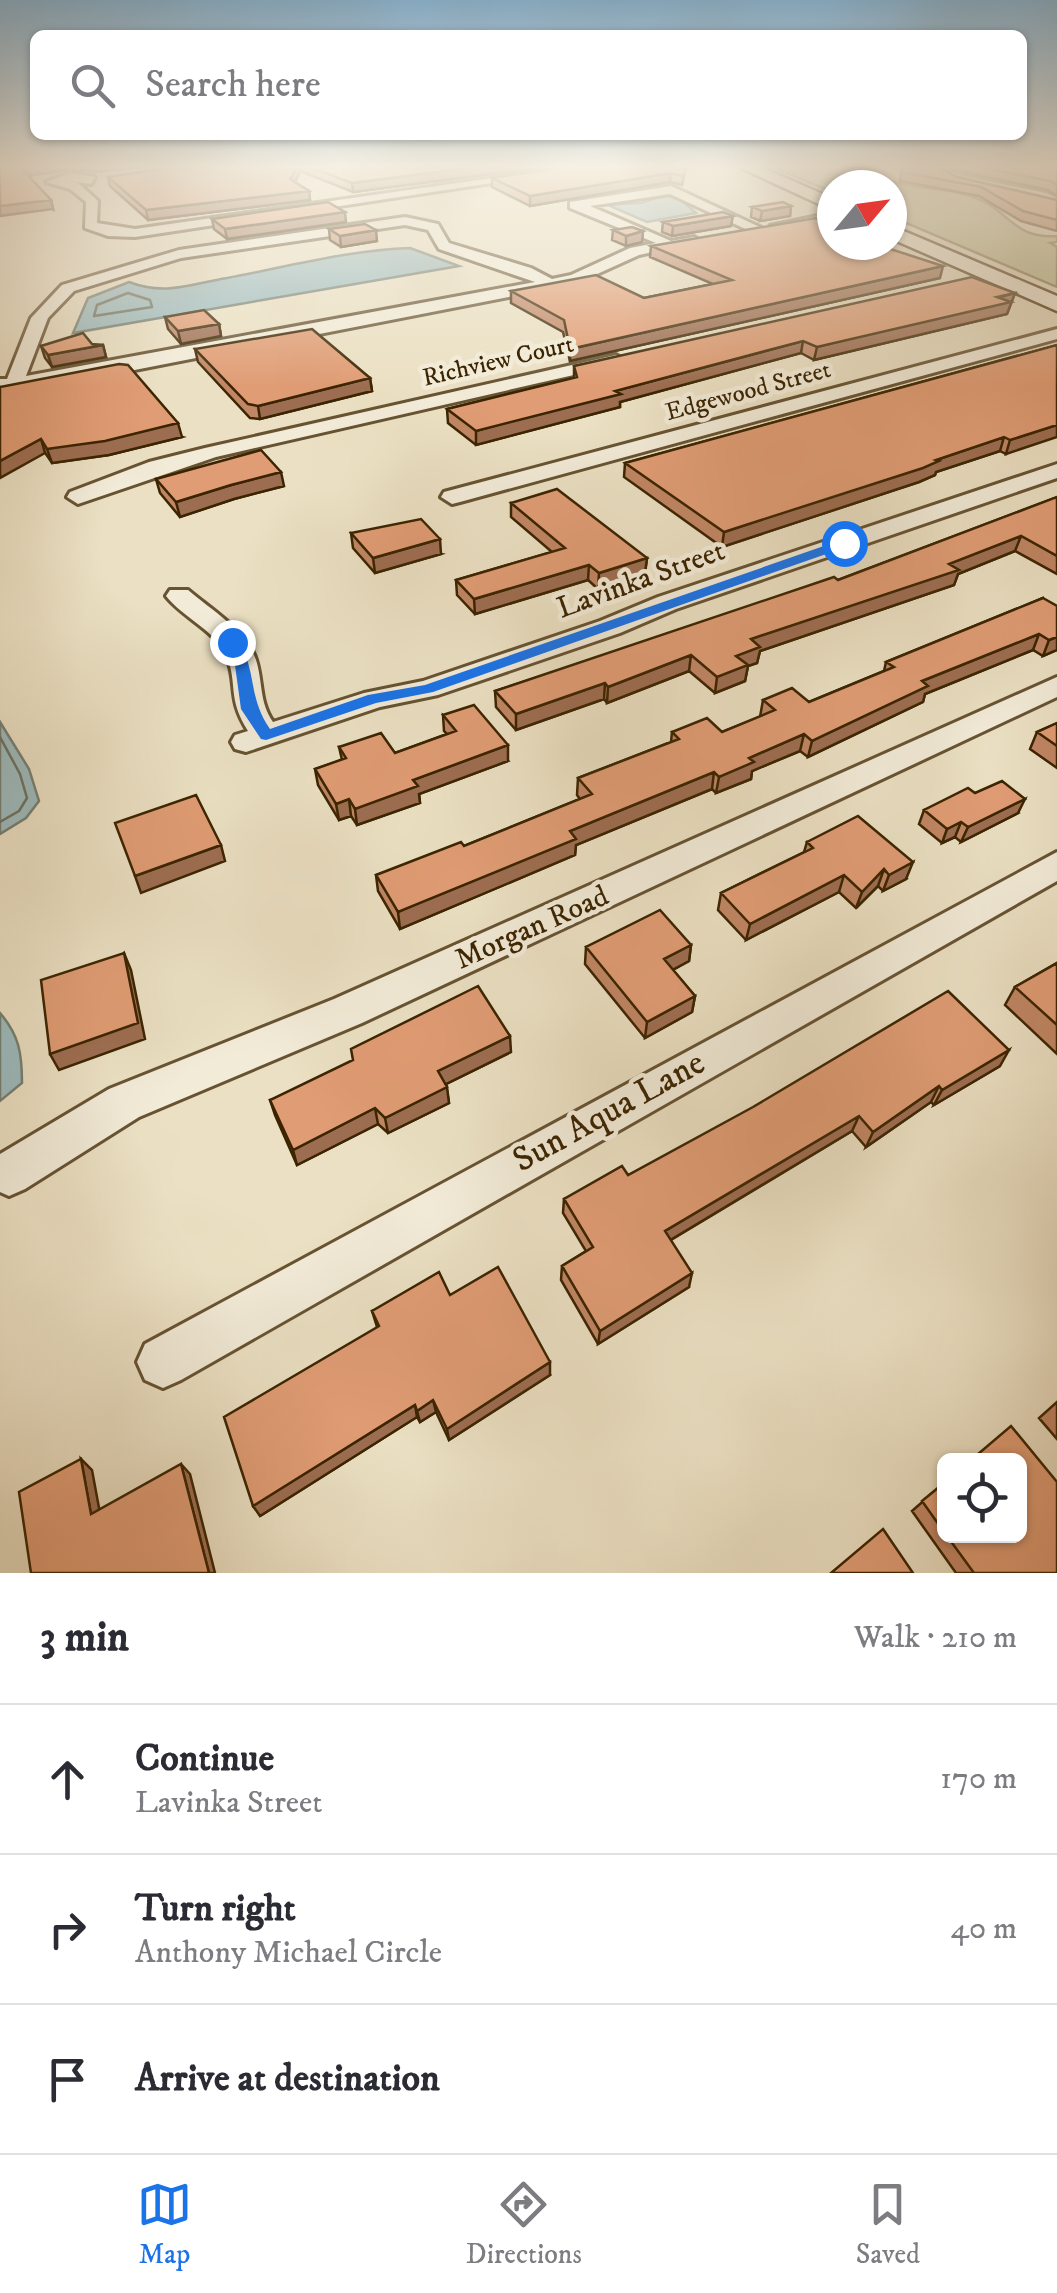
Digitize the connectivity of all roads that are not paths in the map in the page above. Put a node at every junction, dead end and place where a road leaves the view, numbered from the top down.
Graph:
1 (270, 240) edge
2 (440, 240) edge
3 (660, 240) edge
4 (696, 240) edge
5 (911, 240) edge
6 (671, 245) junction
7 (991, 275) junction
8 (952, 283) edge
9 (550, 284) junction
10 (1057, 304) edge
11 (1057, 334) edge
12 (639, 354) edge
13 (8, 384) edge
14 (1057, 471) edge
15 (78, 497) dead end
16 (452, 497) dead end
17 (178, 596) dead end
18 (1057, 686) edge
19 (1057, 864) edge
20 (9, 1174) dead end
21 (163, 1362) dead end

1 - 13 street
2 - 9 street
3 - 6 street
4 - 6 street
5 - 7 street
6 - 9 street
7 - 8 street
7 - 10 street
9 - 13 street
11 - 16 street, Edgewood Street
12 - 15 street, Richview Court
14 - 17 street, Lavinka Street
18 - 20 street, Morgan Road
19 - 21 street, Sun Aqua Lane

